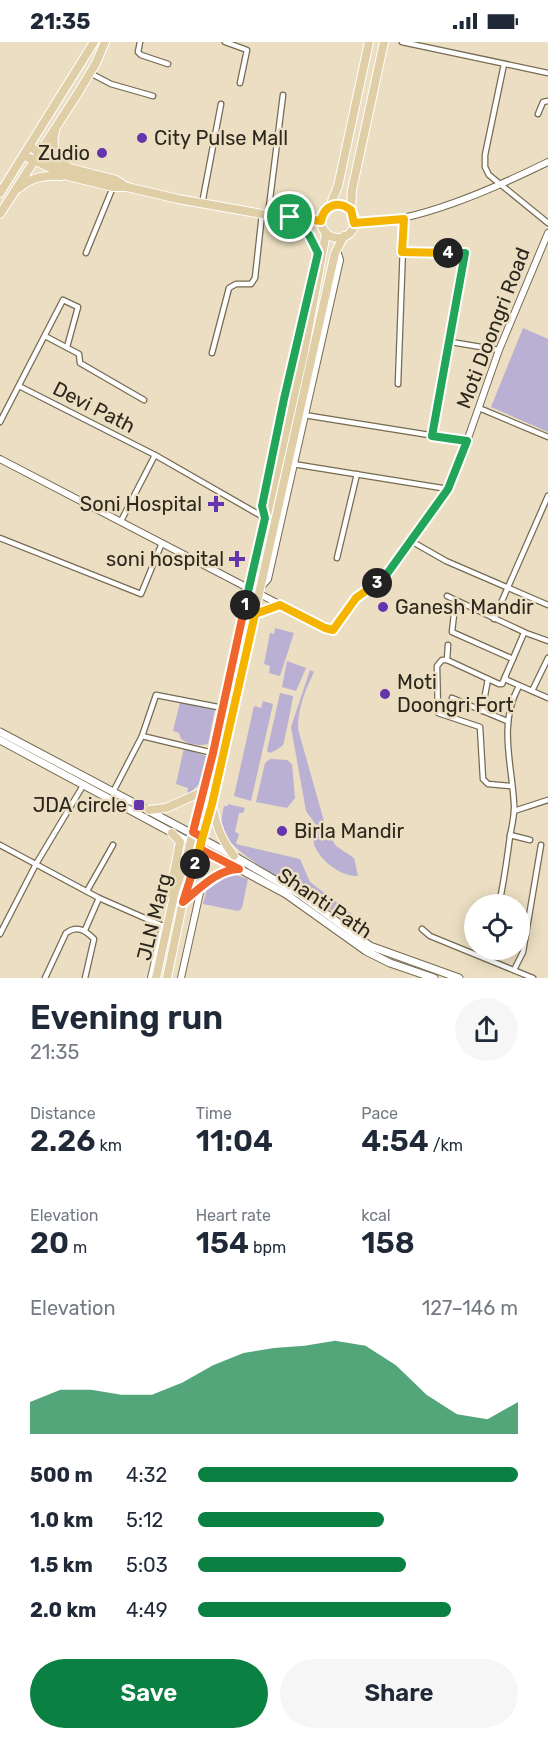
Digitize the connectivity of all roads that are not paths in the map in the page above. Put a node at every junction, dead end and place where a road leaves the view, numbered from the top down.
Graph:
1 (94, 42) edge
2 (105, 42) edge
3 (140, 42) edge
4 (225, 42) edge
5 (369, 42) edge
6 (384, 42) edge
7 (402, 42) edge
8 (168, 64) dead end
9 (504, 64) junction
10 (90, 73) junction
11 (548, 73) edge
12 (240, 83) dead end
13 (283, 95) dead end
14 (153, 96) dead end
15 (548, 101) edge
16 (221, 104) dead end
17 (538, 114) dead end
18 (57, 124) junction
19 (30, 147) junction
20 (39, 153) junction
21 (25, 156) junction
22 (34, 161) junction
23 (548, 162) edge
24 (548, 166) edge
25 (532, 170) junction
26 (70, 173) junction
27 (501, 184) junction
28 (113, 187) junction
29 (127, 187) junction
30 (0, 193) edge
31 (11, 197) junction
32 (202, 204) junction
33 (330, 206) junction
34 (351, 210) junction
35 (0, 214) edge
36 (265, 214) junction
37 (290, 217) junction
38 (404, 219) junction
39 (321, 221) junction
40 (354, 223) junction
41 (548, 223) edge
42 (326, 233) junction
43 (548, 233) edge
44 (344, 236) junction
45 (321, 250) junction
46 (402, 252) junction
47 (86, 253) dead end
48 (45, 336) junction
49 (451, 342) junction
50 (68, 347) junction
51 (499, 350) junction
52 (212, 353) dead end
53 (398, 384) dead end
54 (19, 386) junction
55 (144, 400) dead end
56 (479, 408) junction
57 (301, 414) junction
58 (0, 422) edge
59 (432, 436) junction
60 (548, 437) edge
61 (467, 441) junction
62 (155, 456) junction
63 (0, 459) edge
64 (290, 463) junction
65 (357, 474) junction
66 (448, 489) junction
67 (548, 496) edge
68 (265, 518) junction
69 (121, 521) junction
70 (0, 538) edge
71 (411, 541) junction
72 (162, 543) junction
73 (337, 558) dead end
74 (508, 587) junction
75 (249, 589) junction
76 (260, 591) junction
77 (447, 596) dead end
78 (459, 602) junction
79 (548, 604) edge
80 (280, 605) junction
81 (255, 614) junction
82 (494, 619) junction
83 (524, 633) junction
84 (548, 641) edge
85 (448, 645) dead end
86 (548, 657) edge
87 (513, 658) junction
88 (447, 660) junction
89 (505, 677) junction
90 (488, 679) junction
91 (519, 686) junction
92 (532, 691) junction
93 (452, 698) dead end
94 (548, 698) edge
95 (223, 708) junction
96 (482, 711) junction
97 (507, 721) junction
98 (0, 732) edge
99 (142, 736) junction
100 (0, 740) edge
101 (213, 753) junction
102 (84, 784) junction
103 (511, 786) junction
104 (204, 791) junction
105 (113, 792) junction
106 (548, 800) edge
107 (212, 804) junction
108 (149, 810) junction
109 (514, 812) junction
110 (193, 832) junction
111 (172, 833) junction
112 (510, 835) junction
113 (202, 837) junction
114 (530, 840) dead end
115 (190, 844) junction
116 (113, 845) dead end
117 (541, 845) dead end
118 (0, 846) edge
119 (200, 849) junction
120 (234, 856) junction
121 (36, 864) junction
122 (239, 869) junction
123 (201, 887) junction
124 (87, 891) junction
125 (501, 894) edge
126 (99, 898) junction
127 (183, 902) junction
128 (165, 927) junction
129 (422, 929) dead end
130 (85, 930) junction
131 (0, 934) edge
132 (464, 949) edge
133 (491, 960) edge
134 (514, 970) junction
135 (46, 978) edge
136 (85, 978) edge
137 (151, 978) edge
138 (156, 978) edge
139 (167, 978) edge
140 (181, 978) edge
141 (434, 978) edge
142 (459, 978) edge
143 (533, 978) edge

1 - 19 main road
2 - 10 main road
3 - 8 street
4 - 12 street
5 - 33 main road
6 - 34 main road
7 - 9 street
9 - 11 street
9 - 27 street
10 - 14 street
10 - 18 main road
13 - 36 street
15 - 17 street
16 - 32 street
18 - 20 main road
18 - 26 main road
19 - 20 main road
19 - 21 main road
20 - 22 main road
20 - 26 main road
21 - 22 main road
21 - 30 main road
22 - 26 main road
22 - 31 main road
23 - 25 street
24 - 25 street
25 - 27 street
26 - 28 main road
26 - 29 main road
26 - 31 main road
27 - 38 street
27 - 41 street
28 - 29 main road
28 - 47 street
29 - 32 main road
31 - 35 main road
32 - 36 main road
33 - 34 main road
33 - 39 main road
34 - 40 main road
36 - 37 main road
36 - 52 street
37 - 39 main road
37 - 45 main road
38 - 40 street
38 - 46 street
39 - 42 main road
40 - 44 main road
42 - 44 main road
42 - 45 main road, JLN Marg
43 - 51 street, Moti Doongri Road
44 - 57 main road, JLN Marg
45 - 68 main road, JLN Marg
46 - 49 street
46 - 53 street
48 - 50 street, Devi Path
48 - 50 street
48 - 54 street
49 - 51 street
49 - 59 street
50 - 55 street, Devi Path
51 - 56 street, Moti Doongri Road
54 - 58 street
54 - 62 street, Devi Path
56 - 60 street
56 - 61 street, Moti Doongri Road
57 - 59 street
57 - 64 main road, JLN Marg
59 - 61 street
61 - 66 street, Moti Doongri Road
62 - 68 street, Devi Path
62 - 69 street
63 - 69 street, Moti Doongri Road
64 - 65 street
64 - 76 main road, JLN Marg
65 - 66 street
65 - 73 street
66 - 71 street, Moti Doongri Road
67 - 74 street
68 - 75 main road, JLN Marg
69 - 72 street, Moti Doongri Road
70 - 72 street
71 - 74 street
71 - 80 street, Moti Doongri Road
72 - 75 street, Moti Doongri Road
74 - 79 street
74 - 82 street
75 - 76 street, Moti Doongri Road
75 - 95 main road, JLN Marg
76 - 80 street, Moti Doongri Road
76 - 81 main road, JLN Marg
77 - 78 street
78 - 82 street
78 - 87 street
80 - 81 main road
81 - 107 main road, JLN Marg
82 - 83 street
83 - 84 street
83 - 87 street
85 - 88 street
86 - 92 street
87 - 89 street
88 - 90 street
88 - 103 street
89 - 90 street
89 - 91 street
90 - 96 street
91 - 92 street
91 - 97 street
92 - 94 street
93 - 96 street
95 - 99 street
95 - 101 main road, JLN Marg
96 - 97 street
97 - 103 street
98 - 105 main road
99 - 101 street
99 - 105 street
100 - 102 main road, Shanti Path
101 - 104 main road, JLN Marg
102 - 111 main road, Shanti Path
102 - 121 street
103 - 109 street
104 - 108 main road
104 - 110 main road, JLN Marg
105 - 108 main road
106 - 109 street
107 - 113 main road, JLN Marg
107 - 120 main road
108 - 110 main road
109 - 112 street
110 - 113 main road
110 - 115 main road, JLN Marg
111 - 115 main road, Shanti Path
111 - 128 main road
112 - 114 street
112 - 125 street
113 - 119 main road, JLN Marg
113 - 120 main road
115 - 119 main road, Shanti Path
115 - 128 main road, JLN Marg
116 - 124 street
117 - 134 street
118 - 121 street
119 - 122 main road, Shanti Path
119 - 127 main road, JLN Marg
120 - 142 main road
121 - 124 street
121 - 131 street
122 - 123 main road
122 - 141 main road, Shanti Path
123 - 127 main road
123 - 140 street
124 - 126 street
126 - 128 street
126 - 130 street
127 - 139 main road, JLN Marg
128 - 137 street
128 - 138 main road, JLN Marg
129 - 132 street
130 - 135 street
130 - 136 street
133 - 134 street
134 - 143 street

